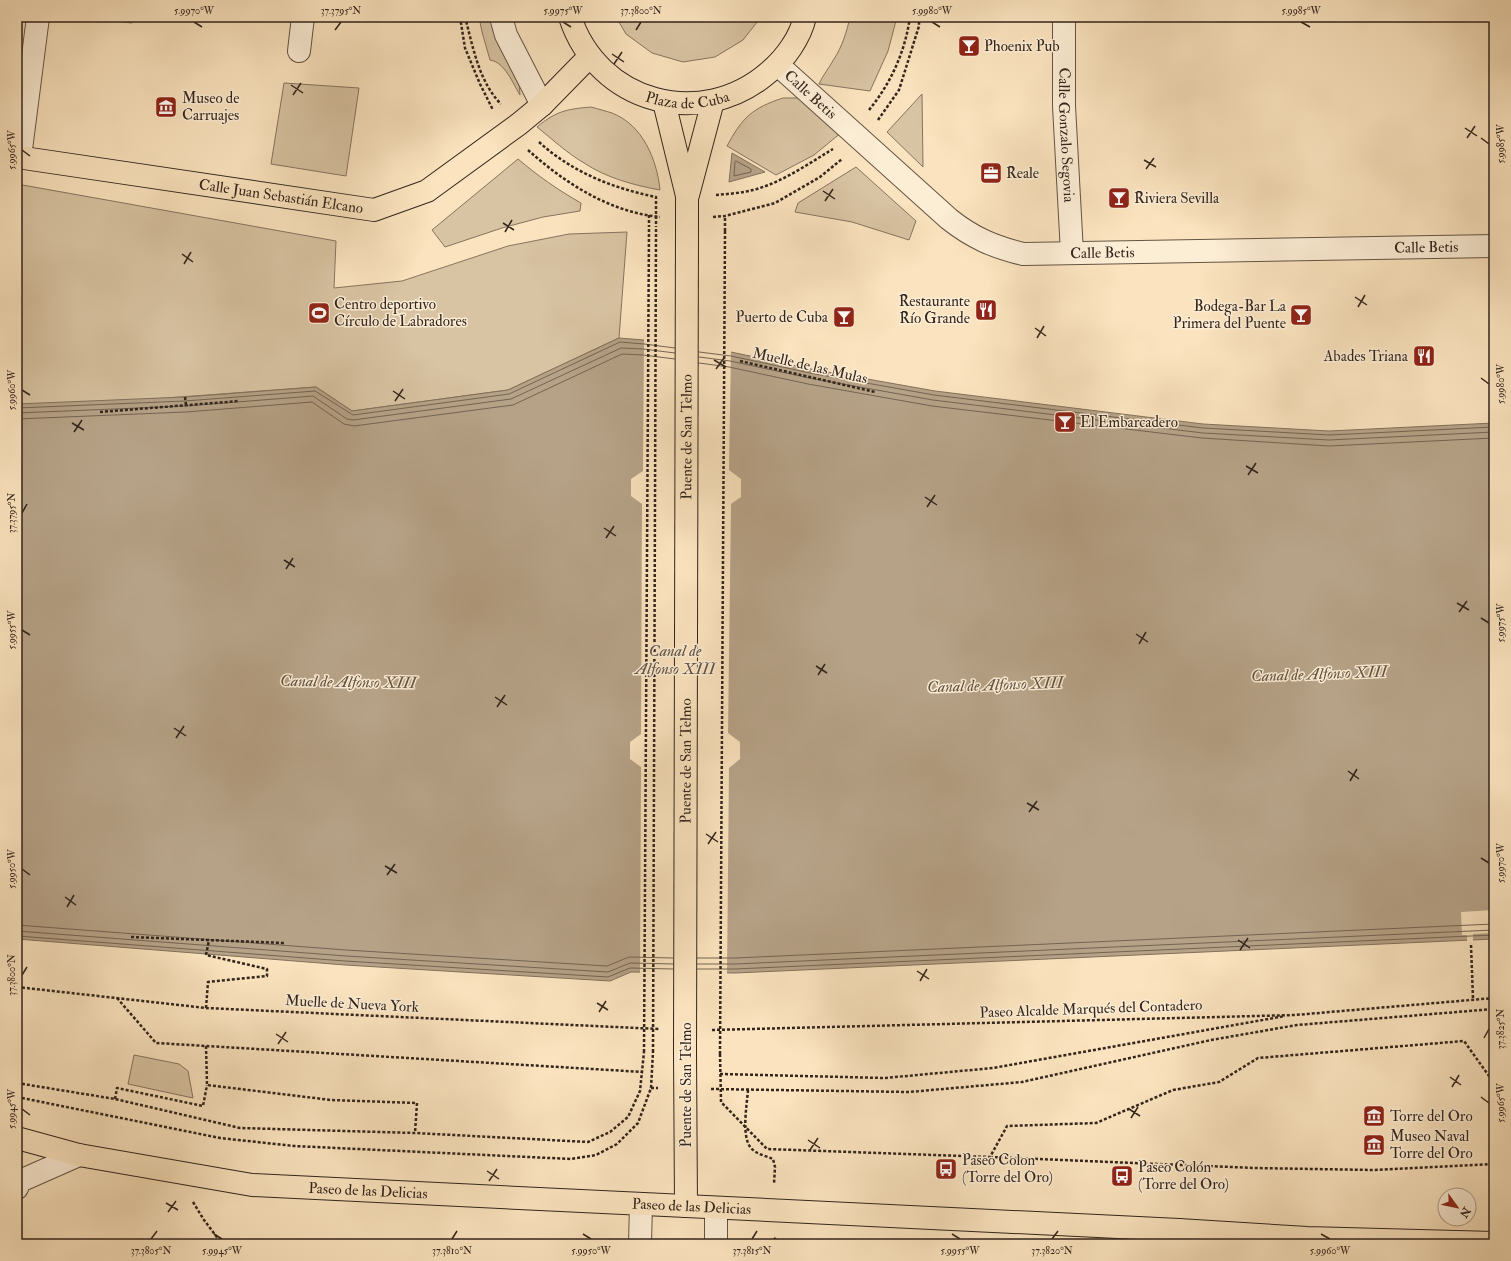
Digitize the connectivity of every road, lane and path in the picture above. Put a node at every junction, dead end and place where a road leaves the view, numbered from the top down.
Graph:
1 (38, 17) edge
2 (303, 17) edge
3 (465, 17) edge
4 (501, 17) edge
5 (570, 17) edge
6 (805, 17) edge
7 (910, 17) edge
8 (1064, 17) edge
9 (299, 51) dead end
10 (590, 56) junction
11 (778, 65) junction
12 (713, 101) junction
13 (664, 102) junction
14 (542, 105) junction
15 (519, 124) junction
16 (852, 131) junction
17 (18, 157) edge
18 (687, 196) junction
19 (656, 197) junction
20 (649, 215) dead end
21 (725, 216) dead end
22 (1494, 246) edge
23 (1072, 253) junction
24 (740, 361) dead end
25 (875, 392) dead end
26 (185, 397) dead end
27 (239, 401) dead end
28 (186, 405) junction
29 (100, 412) dead end
30 (131, 936) dead end
31 (209, 940) junction
32 (284, 943) dead end
33 (1471, 945) dead end
34 (17, 987) edge
35 (116, 998) junction
36 (1494, 998) edge
37 (1473, 999) junction
38 (206, 1008) junction
39 (1494, 1008) edge
40 (1295, 1015) junction
41 (664, 1029) dead end
42 (711, 1030) dead end
43 (206, 1046) junction
44 (643, 1072) junction
45 (720, 1074) junction
46 (17, 1083) edge
47 (1494, 1083) edge
48 (207, 1085) junction
49 (651, 1088) junction
50 (685, 1088) junction
51 (721, 1089) junction
52 (748, 1090) junction
53 (17, 1097) edge
54 (115, 1099) junction
55 (746, 1127) junction
56 (415, 1133) junction
57 (17, 1138) edge
58 (17, 1151) edge
59 (79, 1155) junction
60 (990, 1157) junction
61 (1494, 1164) edge
62 (775, 1167) dead end
63 (176, 1172) junction
64 (17, 1188) edge
65 (641, 1204) junction
66 (686, 1206) junction
67 (716, 1208) junction
68 (1183, 1237) edge
69 (773, 1238) dead end
70 (1303, 1241) edge
71 (1494, 1243) edge
72 (222, 1244) edge
73 (640, 1244) edge
74 (716, 1244) edge
75 (792, 1244) edge

1 - 17 street
2 - 9 street
3 - 15 path
4 - 14 street
5 - 10 main road, Plaza de Cuba
6 - 11 main road, Plaza de Cuba
7 - 16 path
8 - 23 street, Calle Gonzalo Segovia
10 - 13 main road, Plaza de Cuba
10 - 14 main road, Calle Juan Sebastián Elcano
11 - 12 main road, Plaza de Cuba
11 - 16 street, Calle Betis
12 - 13 main road, Plaza de Cuba
12 - 18 main road, Puente de San Telmo
13 - 18 main road, Puente de San Telmo
14 - 15 main road, Calle Juan Sebastián Elcano
15 - 17 main road, Calle Juan Sebastián Elcano
15 - 19 path
16 - 18 path
16 - 23 street, Calle Betis
18 - 19 path
18 - 50 main road, Puente de San Telmo, bridge
19 - 49 path, bridge
20 - 44 path, bridge
21 - 45 path, bridge
22 - 23 street, Calle Betis
24 - 25 path, Muelle de las Mulas
26 - 28 path
27 - 28 path
28 - 29 path
30 - 31 path
31 - 32 path
31 - 38 path
33 - 37 path
34 - 35 path, Muelle de Nueva York
35 - 38 path, Muelle de Nueva York
35 - 43 path
36 - 37 path, Paseo Alcalde Marqués del Contadero
37 - 40 path, Paseo Alcalde Marqués del Contadero
38 - 41 path, Muelle de Nueva York
39 - 52 path
40 - 42 path, Paseo Alcalde Marqués del Contadero
40 - 45 path
43 - 44 path
43 - 48 path
44 - 56 path
45 - 51 path
46 - 54 path
47 - 60 path
48 - 54 path
48 - 56 path
49 - 50 path
49 - 53 path
50 - 51 path
50 - 66 main road, Puente de San Telmo
51 - 52 path
51 - 55 path
52 - 55 path
54 - 56 path
55 - 60 path
55 - 62 path
57 - 59 main road, Paseo de las Delicias
58 - 59 main road, Paseo de las Delicias
59 - 63 main road, Paseo de las Delicias
59 - 64 street
60 - 61 path
63 - 65 main road, Paseo de las Delicias
63 - 72 path
65 - 66 main road, Paseo de las Delicias
65 - 73 street
66 - 67 main road, Paseo de las Delicias
67 - 68 main road, Paseo de las Delicias
67 - 74 street
68 - 70 main road, Paseo de las Delicias
69 - 75 path
70 - 71 main road, Paseo de las Delicias

